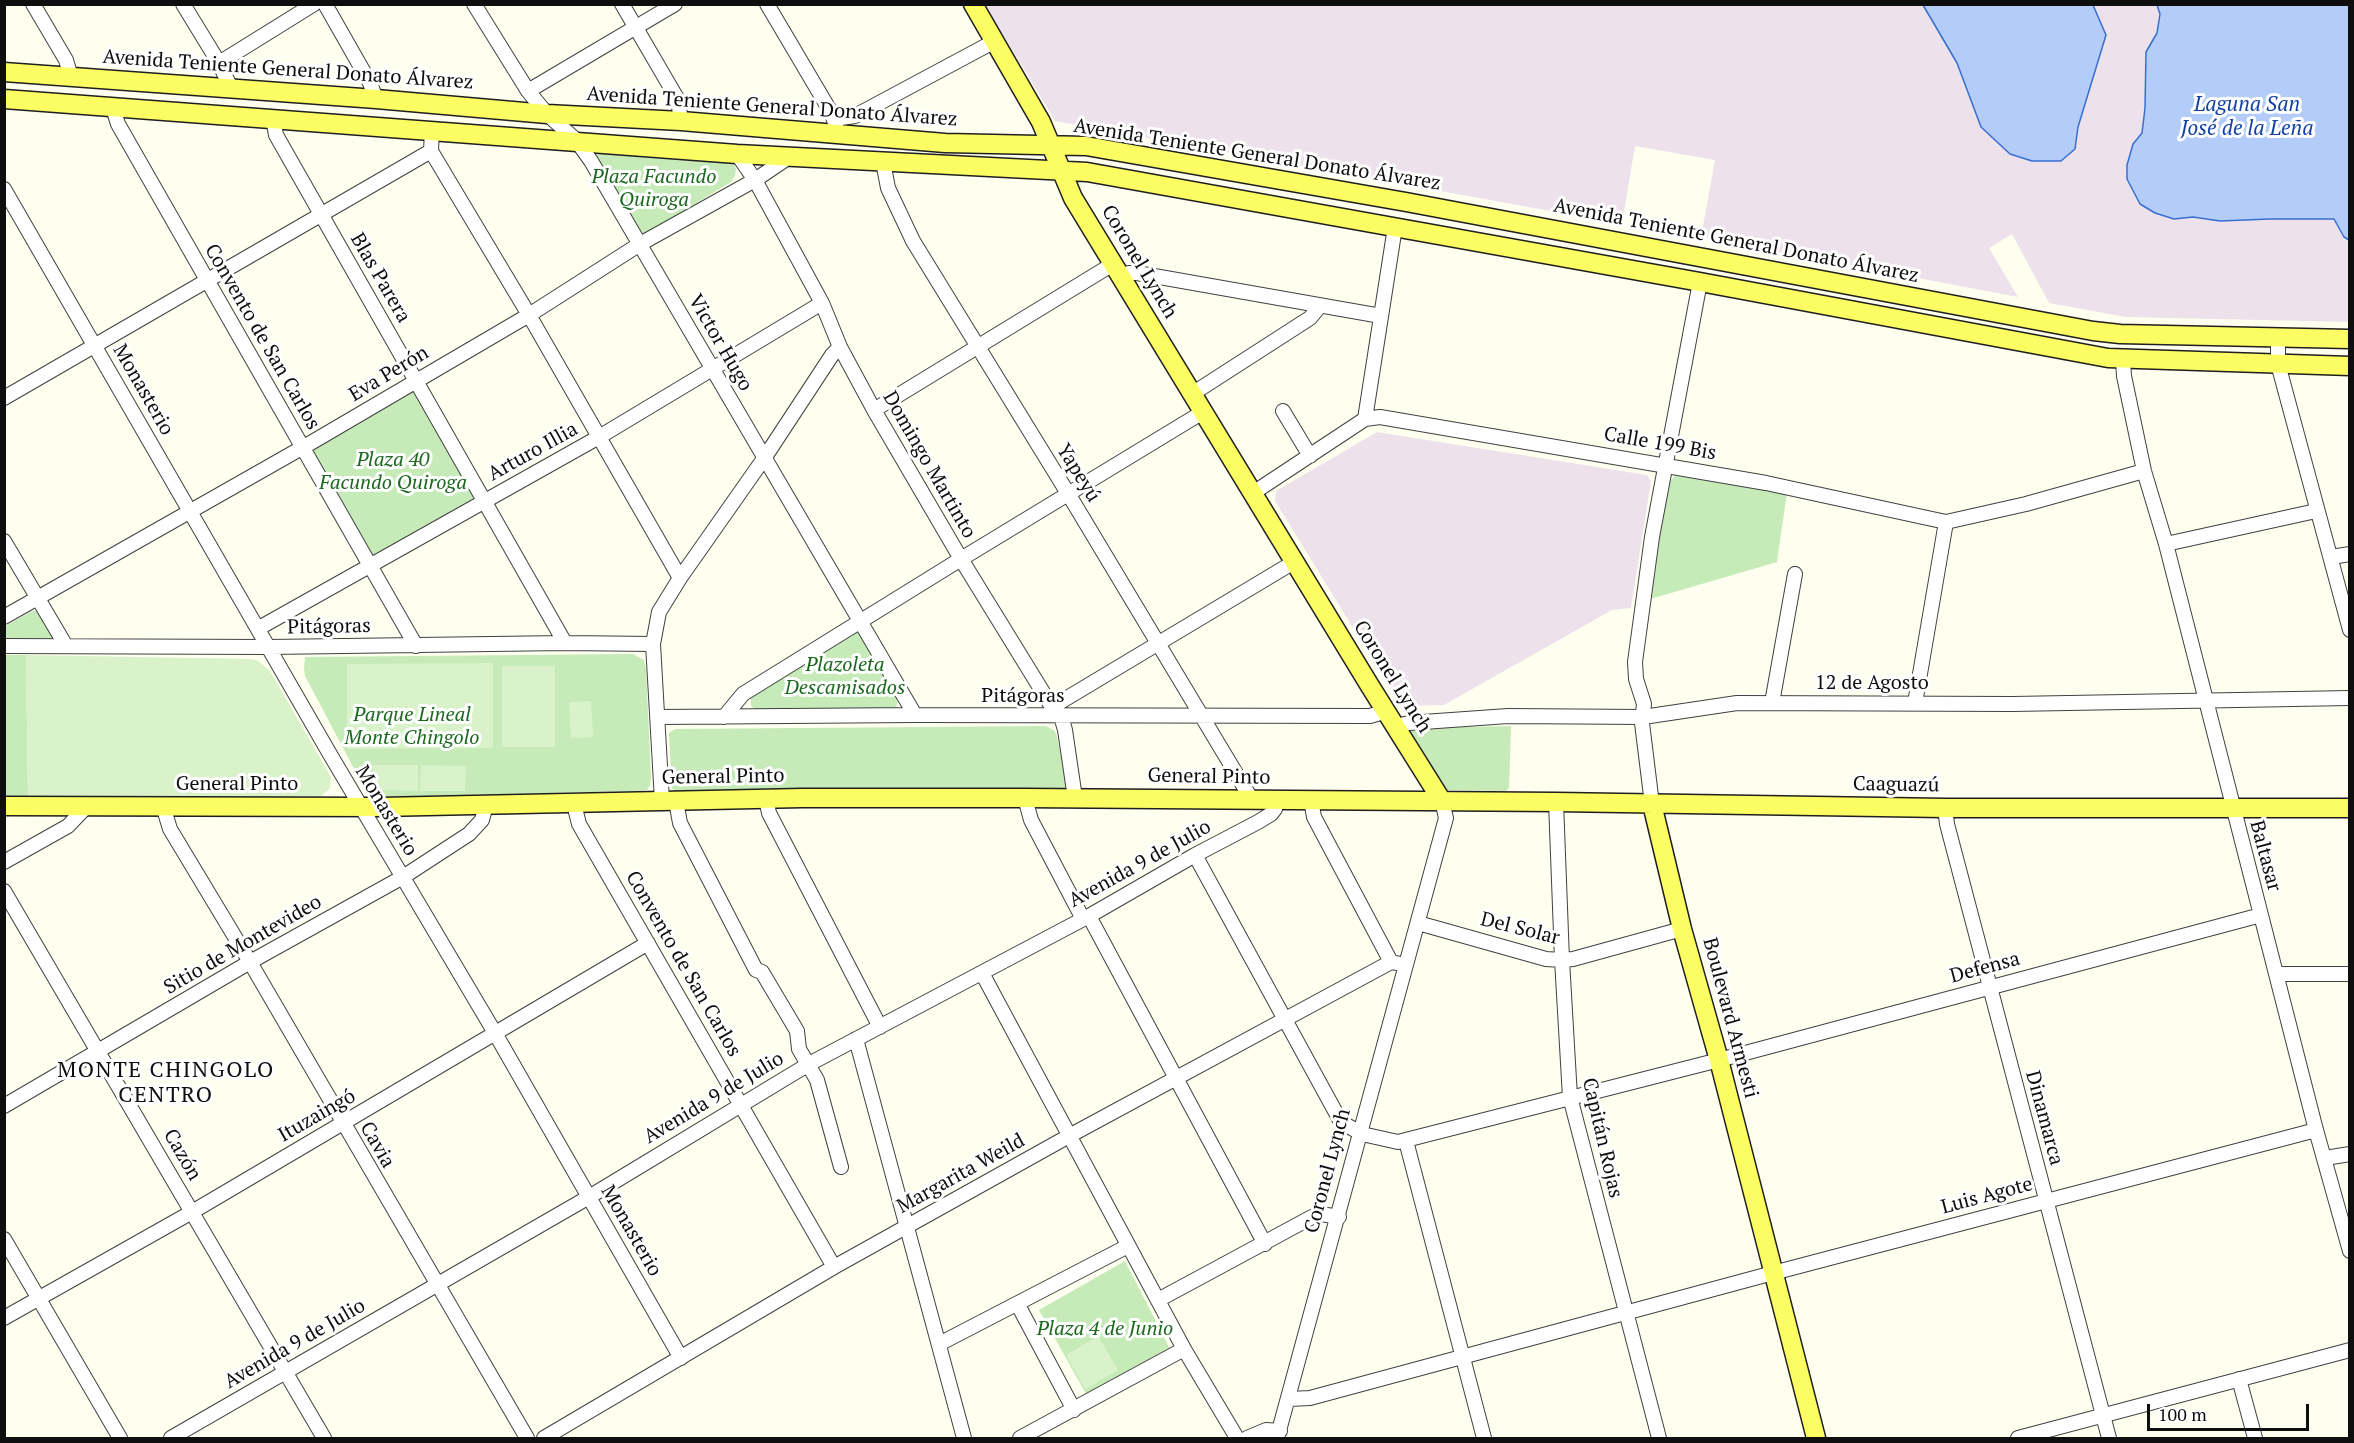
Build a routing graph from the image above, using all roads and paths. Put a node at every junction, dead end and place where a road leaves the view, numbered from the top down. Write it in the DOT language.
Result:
graph roads {
  1 [pos="33,4"];
  2 [pos="183,4"];
  3 [pos="314,4"];
  4 [pos="325,4"];
  5 [pos="474,4"];
  6 [pos="622,4"];
  7 [pos="675,4"];
  8 [pos="767,4"];
  9 [pos="973,4"];
  10 [pos="636,29"];
  11 [pos="995,41"];
  12 [pos="219,63"];
  13 [pos="4,72"];
  14 [pos="71,76"];
  15 [pos="231,88"];
  16 [pos="528,91"];
  17 [pos="4,99"];
  18 [pos="376,99"];
  19 [pos="113,108"];
  20 [pos="547,114"];
  21 [pos="855,116"];
  22 [pos="273,118"];
  23 [pos="681,121"];
  24 [pos="836,127"];
  25 [pos="432,130"];
  26 [pos="856,135"];
  27 [pos="576,140"];
  28 [pos="1051,146"];
  29 [pos="431,151"];
  30 [pos="737,154"];
  31 [pos="789,157"];
  32 [pos="883,162"];
  33 [pos="1062,171"];
  34 [pos="755,180"];
  35 [pos="4,189"];
  36 [pos="321,216"];
  37 [pos="1395,227"];
  38 [pos="640,244"];
  39 [pos="1118,271"];
  40 [pos="208,280"];
  41 [pos="1700,282"];
  42 [pos="822,303"];
  43 [pos="1320,306"];
  44 [pos="529,315"];
  45 [pos="1381,316"];
  46 [pos="2278,336"];
  47 [pos="2349,339"];
  48 [pos="976,345"];
  49 [pos="95,346"];
  50 [pos="840,347"];
  51 [pos="2123,360"];
  52 [pos="2278,364"];
  53 [pos="2349,366"];
  54 [pos="713,370"];
  55 [pos="416,379"];
  56 [pos="1192,394"];
  57 [pos="4,398"];
  58 [pos="874,410"];
  59 [pos="1283,411"];
  60 [pos="1203,412"];
  61 [pos="1365,419"];
  62 [pos="599,437"];
  63 [pos="302,447"];
  64 [pos="1310,456"];
  65 [pos="765,457"];
  66 [pos="1666,465"];
  67 [pos="2145,471"];
  68 [pos="1253,493"];
  69 [pos="1069,495"];
  70 [pos="485,501"];
  71 [pos="190,510"];
  72 [pos="2316,511"];
  73 [pos="1946,522"];
  74 [pos="4,541"];
  75 [pos="2166,544"];
  76 [pos="2349,554"];
  77 [pos="2331,557"];
  78 [pos="961,559"];
  79 [pos="1294,562"];
  80 [pos="371,566"];
  81 [pos="1795,574"];
  82 [pos="680,578"];
  83 [pos="38,598"];
  84 [pos="4,617"];
  85 [pos="861,620"];
  86 [pos="259,628"];
  87 [pos="2349,630"];
  88 [pos="1158,642"];
  89 [pos="565,643"];
  90 [pos="653,644"];
  91 [pos="4,646"];
  92 [pos="66,646"];
  93 [pos="416,646"];
  94 [pos="269,647"];
  95 [pos="2349,698"];
  96 [pos="2205,699"];
  97 [pos="1915,702"];
  98 [pos="1772,703"];
  99 [pos="1056,711"];
  100 [pos="915,715"];
  101 [pos="1201,716"];
  102 [pos="658,717"];
  103 [pos="724,717"];
  104 [pos="1643,717"];
  105 [pos="1391,718"];
  106 [pos="1025,798"];
  107 [pos="1075,798"];
  108 [pos="766,799"];
  109 [pos="1252,800"];
  110 [pos="1276,800"];
  111 [pos="1311,800"];
  112 [pos="669,801"];
  113 [pos="1442,801"];
  114 [pos="1556,802"];
  115 [pos="574,804"];
  116 [pos="1652,804"];
  117 [pos="88,805"];
  118 [pos="486,805"];
  119 [pos="4,806"];
  120 [pos="164,806"];
  121 [pos="362,806"];
  122 [pos="1945,808"];
  123 [pos="2349,808"];
  124 [pos="2232,809"];
  125 [pos="1195,855"];
  126 [pos="4,862"];
  127 [pos="403,877"];
  128 [pos="4,891"];
  129 [pos="2261,915"];
  130 [pos="1086,918"];
  131 [pos="1418,923"];
  132 [pos="1682,929"];
  133 [pos="648,943"];
  134 [pos="1562,960"];
  135 [pos="250,962"];
  136 [pos="1391,962"];
  137 [pos="1406,965"];
  138 [pos="982,973"];
  139 [pos="2276,974"];
  140 [pos="2349,974"];
  141 [pos="1990,987"];
  142 [pos="1286,1020"];
  143 [pos="880,1027"];
  144 [pos="495,1034"];
  145 [pos="856,1039"];
  146 [pos="99,1051"];
  147 [pos="1719,1060"];
  148 [pos="809,1064"];
  149 [pos="1178,1079"];
  150 [pos="1570,1097"];
  151 [pos="742,1104"];
  152 [pos="4,1106"];
  153 [pos="342,1124"];
  154 [pos="2316,1130"];
  155 [pos="1362,1134"];
  156 [pos="1070,1136"];
  157 [pos="1406,1141"];
  158 [pos="2349,1154"];
  159 [pos="2325,1158"];
  160 [pos="841,1167"];
  161 [pos="589,1197"];
  162 [pos="2046,1201"];
  163 [pos="192,1212"];
  164 [pos="1339,1217"];
  165 [pos="905,1227"];
  166 [pos="4,1239"];
  167 [pos="1265,1244"];
  168 [pos="1128,1246"];
  169 [pos="2349,1251"];
  170 [pos="834,1267"];
  171 [pos="1773,1273"];
  172 [pos="436,1284"];
  173 [pos="39,1299"];
  174 [pos="1158,1300"];
  175 [pos="1018,1305"];
  176 [pos="1625,1312"];
  177 [pos="4,1318"];
  178 [pos="939,1344"];
  179 [pos="1184,1349"];
  180 [pos="2349,1350"];
  181 [pos="1463,1356"];
  182 [pos="681,1358"];
  183 [pos="285,1372"];
  184 [pos="2239,1379"];
  185 [pos="1289,1399"];
  186 [pos="1074,1410"];
  187 [pos="2103,1415"];
  188 [pos="1279,1435"];
  189 [pos="120,1438"];
  190 [pos="171,1438"];
  191 [pos="324,1438"];
  192 [pos="527,1438"];
  193 [pos="544,1438"];
  194 [pos="964,1438"];
  195 [pos="1020,1438"];
  196 [pos="1237,1438"];
  197 [pos="1247,1438"];
  198 [pos="1484,1438"];
  199 [pos="1659,1438"];
  200 [pos="1816,1438"];
  201 [pos="2018,1438"];
  202 [pos="2109,1438"];
  203 [pos="2254,1438"];
  1 -- 14 [label="street"];
  2 -- 12 [label="street"];
  3 -- 12 [label="street"];
  4 -- 18 [label="street"];
  5 -- 16 [label="street, Victor Hugo"];
  6 -- 10 [label="street"];
  7 -- 10 [label="street"];
  8 -- 24 [label="street"];
  9 -- 11 [label="main road, Coronel Lynch"];
  10 -- 16 [label="street"];
  10 -- 23 [label="street"];
  11 -- 21 [label="street"];
  11 -- 28 [label="main road, Coronel Lynch"];
  12 -- 15 [label="street"];
  13 -- 14 [label="main road, Avenida Teniente General Donato Álvarez"];
  14 -- 15 [label="main road, Avenida Teniente General Donato Álvarez"];
  15 -- 18 [label="main road, Avenida Teniente General Donato Álvarez"];
  16 -- 20 [label="street, Victor Hugo"];
  17 -- 19 [label="main road"];
  18 -- 20 [label="main road, Avenida Teniente General Donato Álvarez"];
  19 -- 22 [label="main road"];
  19 -- 40 [label="street, Convento de San Carlos"];
  20 -- 23 [label="main road, Avenida Teniente General Donato Álvarez"];
  20 -- 27 [label="street, Victor Hugo"];
  21 -- 24 [label="street"];
  21 -- 26 [label="street"];
  22 -- 25 [label="main road"];
  22 -- 36 [label="street, Blas Parera"];
  23 -- 24 [label="main road, Avenida Teniente General Donato Álvarez"];
  24 -- 26 [label="main road, Avenida Teniente General Donato Álvarez"];
  25 -- 27 [label="main road"];
  25 -- 29 [label="street"];
  26 -- 28 [label="main road, Avenida Teniente General Donato Álvarez"];
  27 -- 30 [label="main road"];
  27 -- 38 [label="street, Victor Hugo"];
  28 -- 33 [label="main road, Coronel Lynch"];
  28 -- 46 [label="main road, Avenida Teniente General Donato Álvarez"];
  29 -- 36 [label="street"];
  29 -- 44 [label="street"];
  30 -- 31 [label="main road"];
  30 -- 34 [label="street, Domingo Martinto"];
  31 -- 32 [label="main road"];
  31 -- 34 [label="street, Eva Perón"];
  32 -- 33 [label="main road"];
  32 -- 48 [label="street, Yapeyú"];
  33 -- 37 [label="main road"];
  33 -- 39 [label="main road, Coronel Lynch"];
  34 -- 38 [label="street, Eva Perón"];
  34 -- 42 [label="street, Domingo Martinto"];
  35 -- 49 [label="street, Monasterio"];
  36 -- 40 [label="street"];
  36 -- 55 [label="street, Blas Parera"];
  37 -- 41 [label="main road"];
  37 -- 45 [label="street"];
  38 -- 44 [label="street, Eva Perón"];
  38 -- 54 [label="street, Victor Hugo"];
  39 -- 43 [label="street"];
  39 -- 48 [label="street"];
  39 -- 56 [label="main road, Coronel Lynch"];
  40 -- 49 [label="street"];
  40 -- 63 [label="street, Convento de San Carlos"];
  41 -- 51 [label="main road"];
  41 -- 66 [label="street, Boulevard Armesti"];
  42 -- 50 [label="street, Domingo Martinto"];
  42 -- 54 [label="street, Arturo Illia"];
  43 -- 45 [label="street"];
  43 -- 56 [label="street"];
  44 -- 55 [label="street, Eva Perón"];
  44 -- 62 [label="street"];
  45 -- 61 [label="street"];
  46 -- 47 [label="main road, Avenida Teniente General Donato Álvarez"];
  46 -- 52 [label="street"];
  48 -- 58 [label="street"];
  48 -- 69 [label="street, Yapeyú"];
  49 -- 57 [label="street"];
  49 -- 71 [label="street, Monasterio"];
  50 -- 58 [label="street, Domingo Martinto"];
  50 -- 65 [label="street"];
  51 -- 52 [label="main road"];
  51 -- 67 [label="street, Baltasar"];
  52 -- 53 [label="main road"];
  52 -- 72 [label="street"];
  54 -- 62 [label="street, Arturo Illia"];
  54 -- 65 [label="street, Victor Hugo"];
  55 -- 63 [label="street, Eva Perón"];
  55 -- 70 [label="street, Blas Parera"];
  56 -- 60 [label="main road, Coronel Lynch"];
  58 -- 78 [label="street, Domingo Martinto"];
  59 -- 64 [label="street"];
  60 -- 68 [label="main road, Coronel Lynch"];
  60 -- 69 [label="street"];
  61 -- 64 [label="street"];
  61 -- 66 [label="street, Calle 199 Bis"];
  62 -- 70 [label="street, Arturo Illia"];
  62 -- 82 [label="street"];
  63 -- 71 [label="street, Eva Perón"];
  63 -- 80 [label="street, Convento de San Carlos"];
  64 -- 68 [label="street"];
  65 -- 82 [label="street"];
  65 -- 85 [label="street, Victor Hugo"];
  66 -- 73 [label="street, Calle 199 Bis"];
  66 -- 104 [label="street, Boulevard Armesti"];
  67 -- 73 [label="street"];
  67 -- 75 [label="street, Baltasar"];
  68 -- 79 [label="main road, Coronel Lynch"];
  69 -- 78 [label="street"];
  69 -- 88 [label="street, Yapeyú"];
  70 -- 80 [label="street, Arturo Illia"];
  70 -- 89 [label="street, Blas Parera"];
  71 -- 83 [label="street, Eva Perón"];
  71 -- 86 [label="street, Monasterio"];
  72 -- 75 [label="street"];
  72 -- 77 [label="street"];
  73 -- 97 [label="street"];
  74 -- 83 [label="street"];
  75 -- 96 [label="street, Baltasar"];
  76 -- 77 [label="street"];
  77 -- 87 [label="street"];
  78 -- 85 [label="street"];
  78 -- 99 [label="street, Domingo Martinto"];
  79 -- 88 [label="street"];
  79 -- 105 [label="main road, Coronel Lynch"];
  80 -- 86 [label="street, Arturo Illia"];
  80 -- 93 [label="street, Convento de San Carlos"];
  81 -- 98 [label="street"];
  82 -- 90 [label="street"];
  83 -- 84 [label="street, Eva Perón"];
  83 -- 92 [label="street"];
  85 -- 100 [label="street, Victor Hugo"];
  85 -- 103 [label="street"];
  86 -- 94 [label="street, Monasterio"];
  88 -- 99 [label="street"];
  88 -- 101 [label="street, Yapeyú"];
  89 -- 90 [label="street, Pitágoras"];
  89 -- 93 [label="street, Pitágoras"];
  90 -- 102 [label="street"];
  91 -- 92 [label="street, Pitágoras"];
  92 -- 94 [label="street, Pitágoras"];
  93 -- 94 [label="street, Pitágoras"];
  94 -- 121 [label="street, Monasterio"];
  95 -- 96 [label="street, 12 de Agosto"];
  96 -- 97 [label="street, 12 de Agosto"];
  96 -- 124 [label="street, Baltasar"];
  97 -- 98 [label="street, 12 de Agosto"];
  98 -- 104 [label="street, 12 de Agosto"];
  99 -- 100 [label="street, Pitágoras"];
  99 -- 101 [label="street, Pitágoras"];
  99 -- 107 [label="street, Domingo Martinto"];
  100 -- 103 [label="street, Pitágoras"];
  101 -- 105 [label="street, Pitágoras"];
  101 -- 109 [label="street, Yapeyú"];
  102 -- 103 [label="street, Pitágoras"];
  102 -- 112 [label="street"];
  104 -- 105 [label="street, 12 de Agosto"];
  104 -- 116 [label="street, Boulevard Armesti"];
  105 -- 113 [label="main road, Coronel Lynch"];
  106 -- 107 [label="main road, General Pinto"];
  106 -- 108 [label="main road, General Pinto"];
  106 -- 130 [label="street"];
  107 -- 109 [label="main road, General Pinto"];
  108 -- 112 [label="main road, General Pinto"];
  108 -- 143 [label="street"];
  109 -- 110 [label="main road, General Pinto"];
  110 -- 111 [label="main road, General Pinto"];
  110 -- 125 [label="street, Avenida 9 de Julio"];
  111 -- 113 [label="main road, General Pinto"];
  111 -- 136 [label="street"];
  112 -- 115 [label="main road, General Pinto"];
  112 -- 148 [label="street"];
  113 -- 114 [label="main road, Caaguazú"];
  113 -- 131 [label="street, Coronel Lynch"];
  114 -- 116 [label="main road, Caaguazú"];
  114 -- 134 [label="street, Capitán Rojas"];
  115 -- 118 [label="main road, General Pinto"];
  115 -- 133 [label="street, Convento de San Carlos"];
  116 -- 122 [label="main road, Caaguazú"];
  116 -- 132 [label="main road, Boulevard Armesti"];
  117 -- 119 [label="main road, General Pinto"];
  117 -- 120 [label="main road, General Pinto"];
  117 -- 126 [label="street"];
  118 -- 121 [label="main road, General Pinto"];
  118 -- 127 [label="street, Sitio de Montevideo"];
  120 -- 121 [label="main road, General Pinto"];
  120 -- 135 [label="street, Cavia"];
  121 -- 127 [label="street, Monasterio"];
  122 -- 124 [label="main road, Caaguazú"];
  122 -- 141 [label="street, Dinamarca"];
  123 -- 124 [label="main road, Caaguazú"];
  124 -- 129 [label="street, Baltasar"];
  125 -- 130 [label="street, Avenida 9 de Julio"];
  125 -- 142 [label="street"];
  127 -- 135 [label="street, Sitio de Montevideo"];
  127 -- 144 [label="street, Monasterio"];
  128 -- 146 [label="street, Cazón"];
  129 -- 139 [label="street, Baltasar"];
  129 -- 141 [label="street, Defensa"];
  130 -- 138 [label="street, Avenida 9 de Julio"];
  130 -- 149 [label="street"];
  131 -- 134 [label="street, Del Solar"];
  131 -- 137 [label="street, Coronel Lynch"];
  132 -- 134 [label="street, Del Solar"];
  132 -- 147 [label="main road, Boulevard Armesti"];
  133 -- 144 [label="street, Ituzaingó"];
  133 -- 151 [label="street, Convento de San Carlos"];
  134 -- 150 [label="street, Capitán Rojas"];
  135 -- 146 [label="street, Sitio de Montevideo"];
  135 -- 153 [label="street, Cavia"];
  136 -- 137 [label="street"];
  136 -- 142 [label="street, Margarita Weild"];
  137 -- 155 [label="street, Coronel Lynch"];
  138 -- 143 [label="street, Avenida 9 de Julio"];
  138 -- 156 [label="street"];
  139 -- 140 [label="street"];
  139 -- 154 [label="street, Baltasar"];
  141 -- 147 [label="street, Defensa"];
  141 -- 162 [label="street, Dinamarca"];
  142 -- 149 [label="street, Margarita Weild"];
  142 -- 155 [label="street"];
  143 -- 145 [label="street, Avenida 9 de Julio"];
  144 -- 153 [label="street, Ituzaingó"];
  144 -- 161 [label="street, Monasterio"];
  145 -- 148 [label="street, Avenida 9 de Julio"];
  145 -- 165 [label="street"];
  146 -- 152 [label="street, Sitio de Montevideo"];
  146 -- 163 [label="street, Cazón"];
  147 -- 150 [label="street, Defensa"];
  147 -- 171 [label="main road, Boulevard Armesti"];
  148 -- 151 [label="street, Avenida 9 de Julio"];
  148 -- 160 [label="street"];
  149 -- 156 [label="street, Margarita Weild"];
  149 -- 167 [label="street"];
  150 -- 157 [label="street, Defensa"];
  150 -- 176 [label="street, Capitán Rojas"];
  151 -- 161 [label="street, Avenida 9 de Julio"];
  151 -- 170 [label="street, Convento de San Carlos"];
  153 -- 163 [label="street, Ituzaingó"];
  153 -- 172 [label="street, Cavia"];
  154 -- 159 [label="street, Baltasar"];
  154 -- 162 [label="street, Luis Agote"];
  155 -- 157 [label="street"];
  155 -- 164 [label="street, Coronel Lynch"];
  156 -- 165 [label="street, Margarita Weild"];
  156 -- 168 [label="street"];
  157 -- 181 [label="street"];
  158 -- 159 [label="street"];
  159 -- 169 [label="street, Baltasar"];
  161 -- 172 [label="street, Avenida 9 de Julio"];
  161 -- 182 [label="street, Monasterio"];
  162 -- 171 [label="street, Luis Agote"];
  162 -- 187 [label="street, Dinamarca"];
  163 -- 173 [label="street, Ituzaingó"];
  163 -- 183 [label="street, Cazón"];
  164 -- 167 [label="street"];
  164 -- 185 [label="street, Coronel Lynch"];
  165 -- 170 [label="street, Margarita Weild"];
  165 -- 178 [label="street"];
  166 -- 173 [label="street"];
  167 -- 174 [label="street"];
  168 -- 174 [label="street"];
  168 -- 175 [label="street"];
  170 -- 182 [label="street, Margarita Weild"];
  171 -- 176 [label="street, Luis Agote"];
  171 -- 200 [label="main road, Boulevard Armesti"];
  172 -- 183 [label="street, Avenida 9 de Julio"];
  172 -- 192 [label="street, Cavia"];
  173 -- 177 [label="street, Ituzaingó"];
  173 -- 189 [label="street"];
  174 -- 179 [label="street"];
  175 -- 178 [label="street"];
  175 -- 186 [label="street"];
  176 -- 181 [label="street, Luis Agote"];
  176 -- 199 [label="street, Capitán Rojas"];
  178 -- 194 [label="street"];
  179 -- 186 [label="street"];
  179 -- 196 [label="street"];
  180 -- 184 [label="street"];
  181 -- 185 [label="street, Luis Agote"];
  181 -- 198 [label="street"];
  182 -- 193 [label="street, Margarita Weild"];
  183 -- 190 [label="street, Avenida 9 de Julio"];
  183 -- 191 [label="street, Cazón"];
  184 -- 187 [label="street"];
  184 -- 203 [label="street"];
  185 -- 188 [label="street, Coronel Lynch"];
  186 -- 195 [label="street"];
  187 -- 201 [label="street"];
  187 -- 202 [label="street, Dinamarca"];
  188 -- 197 [label="street"];
}
